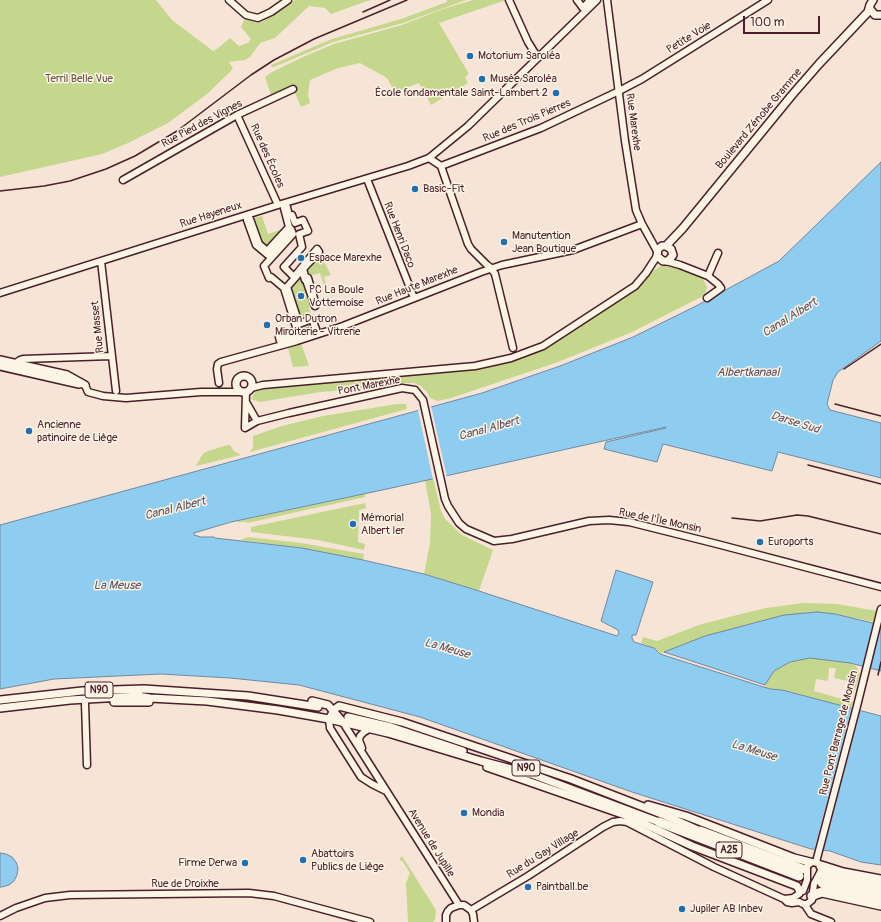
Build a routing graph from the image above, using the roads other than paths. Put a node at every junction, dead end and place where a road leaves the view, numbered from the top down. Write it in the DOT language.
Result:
graph roads {
  1 [pos="229,0"];
  2 [pos="288,0"];
  3 [pos="508,0"];
  4 [pos="577,0"];
  5 [pos="590,0"];
  6 [pos="597,0"];
  7 [pos="607,0"];
  8 [pos="768,0"];
  9 [pos="871,3"];
  10 [pos="881,15"];
  11 [pos="538,58"];
  12 [pos="293,89"];
  13 [pos="619,91"];
  14 [pos="237,115"];
  15 [pos="429,158"];
  16 [pos="441,166"];
  17 [pos="367,179"];
  18 [pos="123,180"];
  19 [pos="278,205"];
  20 [pos="287,207"];
  21 [pos="642,224"];
  22 [pos="661,250"];
  23 [pos="718,253"];
  24 [pos="669,259"];
  25 [pos="101,261"];
  26 [pos="491,268"];
  27 [pos="708,276"];
  28 [pos="0,293"];
  29 [pos="414,298"];
  30 [pos="707,298"];
  31 [pos="512,348"];
  32 [pos="111,356"];
  33 [pos="0,360"];
  34 [pos="16,364"];
  35 [pos="0,366"];
  36 [pos="219,383"];
  37 [pos="85,385"];
  38 [pos="116,391"];
  39 [pos="246,391"];
  40 [pos="246,402"];
  41 [pos="257,422"];
  42 [pos="441,481"];
  43 [pos="881,587"];
  44 [pos="881,609"];
  45 [pos="169,690"];
  46 [pos="137,696"];
  47 [pos="0,700"];
  48 [pos="85,703"];
  49 [pos="225,704"];
  50 [pos="0,708"];
  51 [pos="333,711"];
  52 [pos="0,713"];
  53 [pos="346,717"];
  54 [pos="329,719"];
  55 [pos="371,728"];
  56 [pos="445,750"];
  57 [pos="364,754"];
  58 [pos="87,765"];
  59 [pos="530,774"];
  60 [pos="602,791"];
  61 [pos="387,792"];
  62 [pos="659,822"];
  63 [pos="700,831"];
  64 [pos="816,861"];
  65 [pos="803,873"];
  66 [pos="821,878"];
  67 [pos="881,880"];
  68 [pos="881,889"];
  69 [pos="801,892"];
  70 [pos="812,897"];
  71 [pos="881,897"];
  72 [pos="784,899"];
  73 [pos="802,903"];
  74 [pos="459,905"];
  75 [pos="881,905"];
  76 [pos="471,910"];
  77 [pos="0,916"];
  78 [pos="819,916"];
  79 [pos="370,922"];
  80 [pos="446,922"];
  81 [pos="474,922"];
  82 [pos="831,922"];
  1 -- 2 [label="street"];
  3 -- 11 [label="street"];
  4 -- 5 [label="street"];
  6 -- 11 [label="street, Rue Hayeneux"];
  7 -- 13 [label="street, Rue Marexhe"];
  8 -- 13 [label="street, Petite Voie"];
  9 -- 10 [label="main road, Boulevard Zénobe Gramme"];
  9 -- 22 [label="main road, Boulevard Zénobe Gramme"];
  11 -- 15 [label="street, Rue Hayeneux"];
  12 -- 14 [label="street, Rue Pied des Vignes"];
  13 -- 16 [label="street, Rue des Trois Pierres"];
  13 -- 21 [label="street, Rue Marexhe"];
  14 -- 18 [label="street, Rue Pied des Vignes"];
  14 -- 19 [label="street, Rue des Écoles"];
  15 -- 16 [label="street"];
  15 -- 17 [label="street, Rue Hayeneux"];
  16 -- 26 [label="street"];
  17 -- 19 [label="street, Rue Hayeneux"];
  17 -- 29 [label="street, Rue Henri Daco"];
  19 -- 25 [label="street, Rue Hayeneux"];
  20 -- 20 [label="street"];
  21 -- 22 [label="street, Rue Marexhe"];
  21 -- 26 [label="street, Rue Haute Marexhe"];
  22 -- 24 [label="main road"];
  22 -- 24 [label="main road"];
  22 -- 39 [label="street"];
  23 -- 27 [label="street"];
  24 -- 27 [label="street"];
  25 -- 28 [label="street, Rue Hayeneux"];
  25 -- 32 [label="street, Rue Masset"];
  26 -- 29 [label="street, Rue Haute Marexhe"];
  26 -- 31 [label="street"];
  27 -- 30 [label="street"];
  29 -- 36 [label="street, Rue Haute Marexhe"];
  32 -- 34 [label="street"];
  32 -- 38 [label="street, Rue Masset"];
  33 -- 34 [label="main road"];
  34 -- 37 [label="main road"];
  35 -- 37 [label="main road"];
  37 -- 39 [label="street"];
  39 -- 40 [label="street"];
  40 -- 41 [label="street"];
  40 -- 41 [label="street, Pont Marexhe"];
  41 -- 42 [label="street, Pont Marexhe"];
  42 -- 43 [label="street, Rue de l'Île Monsin"];
  44 -- 64 [label="street, Rue Pont Barrage de Monsin"];
  45 -- 46 [label="main road, N90"];
  45 -- 47 [label="main road, N90"];
  45 -- 51 [label="main road"];
  46 -- 49 [label="main road"];
  46 -- 50 [label="main road, N90"];
  48 -- 49 [label="main road"];
  48 -- 52 [label="main road"];
  48 -- 58 [label="street"];
  49 -- 54 [label="main road"];
  51 -- 53 [label="main road"];
  51 -- 54 [label="main road"];
  51 -- 60 [label="main road, N90"];
  53 -- 54 [label="main road"];
  53 -- 55 [label="main road"];
  53 -- 57 [label="street, Avenue de Jupille"];
  53 -- 59 [label="main road, N90"];
  53 -- 63 [label="main road, N90"];
  54 -- 61 [label="street, Avenue de Jupille"];
  55 -- 56 [label="main road"];
  55 -- 57 [label="street, Avenue de Jupille"];
  56 -- 59 [label="main road"];
  56 -- 69 [label="main road, N90"];
  57 -- 61 [label="street, Avenue de Jupille"];
  59 -- 62 [label="main road, N90"];
  60 -- 63 [label="main road, N90"];
  60 -- 64 [label="main road, N90"];
  61 -- 74 [label="street, Avenue de Jupille"];
  62 -- 65 [label="highway, A25"];
  63 -- 65 [label="highway, A25"];
  64 -- 65 [label="street"];
  64 -- 66 [label="street"];
  64 -- 67 [label="highway"];
  65 -- 66 [label="street"];
  65 -- 69 [label="street"];
  66 -- 68 [label="highway"];
  66 -- 70 [label="street"];
  66 -- 71 [label="highway"];
  69 -- 70 [label="street"];
  69 -- 72 [label="street"];
  69 -- 73 [label="street"];
  70 -- 73 [label="street"];
  70 -- 75 [label="highway"];
  70 -- 78 [label="street"];
  72 -- 73 [label="street"];
  72 -- 76 [label="street, Rue du Gay Village"];
  73 -- 78 [label="street"];
  74 -- 76 [label="street"];
  74 -- 80 [label="street"];
  76 -- 81 [label="street"];
  77 -- 79 [label="street, Rue de Droixhe"];
  78 -- 82 [label="street"];
}
